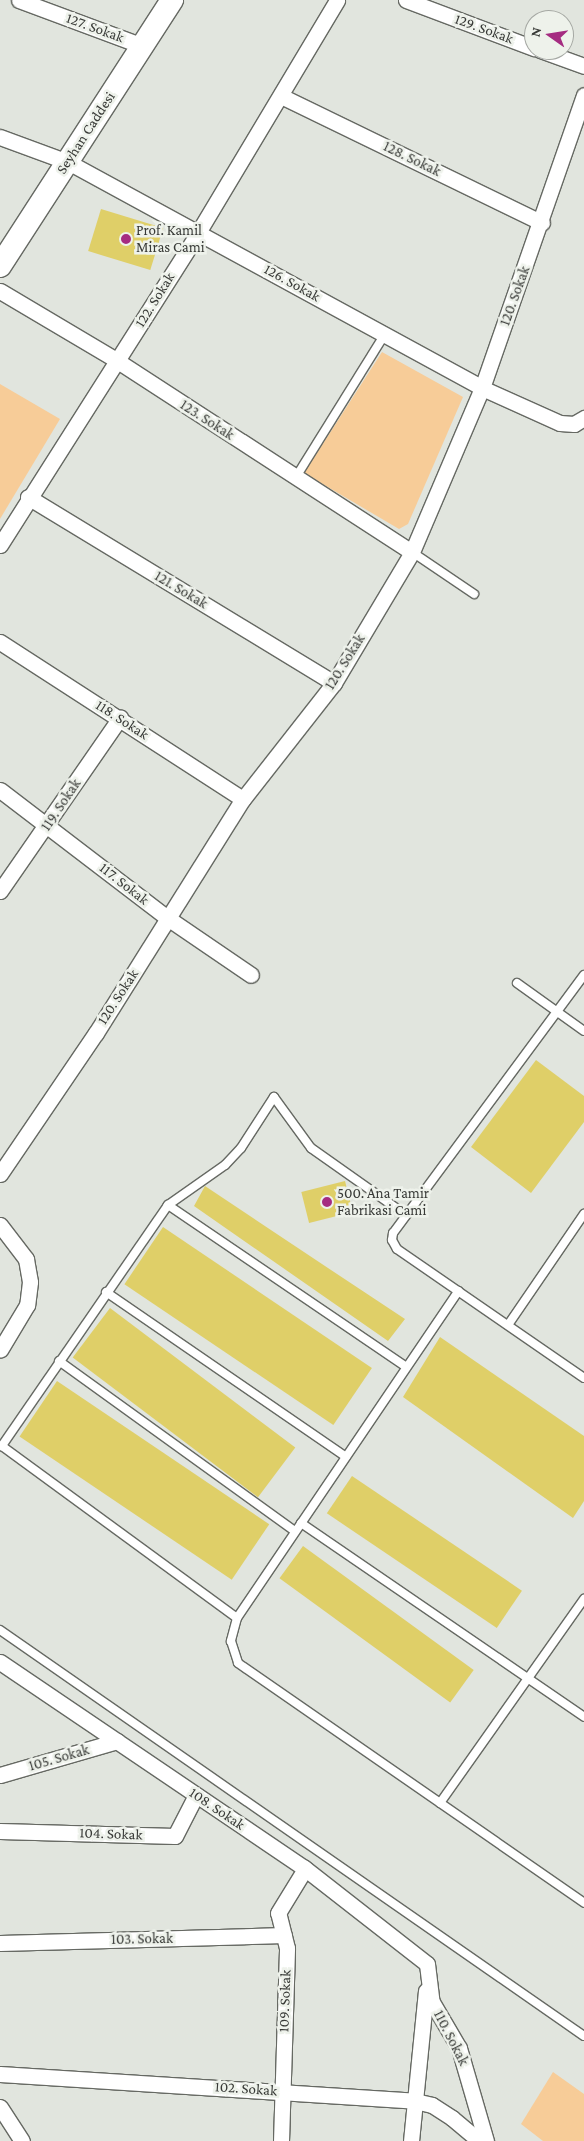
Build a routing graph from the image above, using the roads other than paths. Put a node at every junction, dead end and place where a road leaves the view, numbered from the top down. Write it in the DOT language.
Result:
graph roads {
  1 [pos="19,0"];
  2 [pos="172,0"];
  3 [pos="336,0"];
  4 [pos="406,0"];
  5 [pos="524,44"];
  6 [pos="143,46"];
  7 [pos="568,60"];
  8 [pos="584,66"];
  9 [pos="584,95"];
  10 [pos="282,96"];
  11 [pos="0,137"];
  12 [pos="68,162"];
  13 [pos="542,223"];
  14 [pos="199,231"];
  15 [pos="0,266"];
  16 [pos="0,291"];
  17 [pos="385,334"];
  18 [pos="116,360"];
  19 [pos="482,388"];
  20 [pos="584,418"];
  21 [pos="296,477"];
  22 [pos="28,498"];
  23 [pos="0,545"];
  24 [pos="412,552"];
  25 [pos="474,594"];
  26 [pos="0,642"];
  27 [pos="334,683"];
  28 [pos="120,718"];
  29 [pos="0,790"];
  30 [pos="243,799"];
  31 [pos="49,824"];
  32 [pos="0,891"];
  33 [pos="168,919"];
  34 [pos="584,975"];
  35 [pos="251,976"];
  36 [pos="517,983"];
  37 [pos="557,1012"];
  38 [pos="584,1030"];
  39 [pos="0,1174"];
  40 [pos="168,1205"];
  41 [pos="584,1214"];
  42 [pos="406,1215"];
  43 [pos="0,1224"];
  44 [pos="458,1291"];
  45 [pos="106,1292"];
  46 [pos="508,1325"];
  47 [pos="0,1350"];
  48 [pos="59,1361"];
  49 [pos="406,1367"];
  50 [pos="584,1378"];
  51 [pos="1,1447"];
  52 [pos="346,1457"];
  53 [pos="301,1523"];
  54 [pos="295,1531"];
  55 [pos="584,1599"];
  56 [pos="237,1618"];
  57 [pos="0,1630"];
  58 [pos="0,1662"];
  59 [pos="527,1678"];
  60 [pos="584,1717"];
  61 [pos="117,1741"];
  62 [pos="0,1775"];
  63 [pos="196,1795"];
  64 [pos="440,1803"];
  65 [pos="0,1830"];
  66 [pos="305,1869"];
  67 [pos="584,1903"];
  68 [pos="284,1935"];
  69 [pos="0,1943"];
  70 [pos="427,1964"];
  71 [pos="584,2036"];
  72 [pos="0,2074"];
  73 [pos="283,2092"];
  74 [pos="415,2101"];
  75 [pos="0,2107"];
  76 [pos="22,2141"];
  77 [pos="281,2141"];
  78 [pos="411,2141"];
  79 [pos="479,2141"];
  80 [pos="486,2141"];
  1 -- 6 [label="street, 127. Sokak"];
  2 -- 6 [label="main road, Seyhan Caddesi"];
  3 -- 10 [label="street, 122. Sokak"];
  4 -- 5 [label="street, 129. Sokak"];
  6 -- 12 [label="main road, Seyhan Caddesi"];
  7 -- 8 [label="street"];
  9 -- 13 [label="street, 120. Sokak"];
  10 -- 13 [label="street, 128. Sokak"];
  10 -- 14 [label="street, 122. Sokak"];
  11 -- 12 [label="street, 126. Sokak"];
  12 -- 14 [label="street, 126. Sokak"];
  12 -- 15 [label="main road, Seyhan Caddesi"];
  13 -- 19 [label="street, 120. Sokak"];
  14 -- 17 [label="street, 126. Sokak"];
  14 -- 18 [label="street, 122. Sokak"];
  16 -- 18 [label="street, 123. Sokak"];
  17 -- 19 [label="street, 126. Sokak"];
  17 -- 21 [label="lane"];
  18 -- 21 [label="street, 123. Sokak"];
  18 -- 22 [label="street, 122. Sokak"];
  19 -- 20 [label="street, 126. Sokak"];
  19 -- 24 [label="street, 120. Sokak"];
  21 -- 24 [label="street, 123. Sokak"];
  22 -- 23 [label="street, 122. Sokak"];
  22 -- 27 [label="street, 121. Sokak"];
  24 -- 25 [label="lane"];
  24 -- 27 [label="street, 120. Sokak"];
  26 -- 28 [label="street, 118. Sokak"];
  27 -- 30 [label="street, 120. Sokak"];
  28 -- 30 [label="street, 118. Sokak"];
  28 -- 31 [label="street, 119. Sokak"];
  29 -- 31 [label="street, 117. Sokak"];
  30 -- 33 [label="street, 120. Sokak"];
  31 -- 32 [label="street, 119. Sokak"];
  31 -- 33 [label="street, 117. Sokak"];
  33 -- 35 [label="street, 117. Sokak"];
  33 -- 39 [label="street, 120. Sokak"];
  34 -- 37 [label="lane"];
  36 -- 37 [label="lane"];
  37 -- 38 [label="lane"];
  37 -- 42 [label="lane"];
  40 -- 42 [label="lane"];
  40 -- 45 [label="lane"];
  40 -- 49 [label="lane"];
  41 -- 46 [label="lane"];
  42 -- 44 [label="lane"];
  43 -- 47 [label="street"];
  44 -- 46 [label="lane"];
  44 -- 49 [label="lane"];
  45 -- 48 [label="lane"];
  45 -- 52 [label="lane"];
  46 -- 50 [label="lane"];
  48 -- 51 [label="lane"];
  48 -- 54 [label="lane"];
  49 -- 52 [label="lane"];
  51 -- 56 [label="lane"];
  52 -- 53 [label="lane"];
  53 -- 54 [label="lane"];
  53 -- 59 [label="lane"];
  54 -- 56 [label="lane"];
  55 -- 59 [label="lane"];
  56 -- 64 [label="lane"];
  57 -- 71 [label="lane"];
  58 -- 61 [label="street, 108. Sokak"];
  59 -- 60 [label="lane"];
  59 -- 64 [label="lane"];
  61 -- 62 [label="street, 105. Sokak"];
  61 -- 63 [label="street, 108. Sokak"];
  63 -- 65 [label="street, 104. Sokak"];
  63 -- 66 [label="street, 108. Sokak"];
  64 -- 67 [label="lane"];
  66 -- 68 [label="street, 109. Sokak"];
  66 -- 70 [label="street, 108. Sokak"];
  68 -- 69 [label="street, 103. Sokak"];
  68 -- 73 [label="street, 109. Sokak"];
  70 -- 74 [label="street"];
  70 -- 80 [label="street, 110. Sokak"];
  72 -- 73 [label="street, 102. Sokak"];
  73 -- 74 [label="street, 102. Sokak"];
  73 -- 77 [label="street, 109. Sokak"];
  74 -- 78 [label="street"];
  74 -- 79 [label="street, 102. Sokak"];
  75 -- 76 [label="street"];
}
